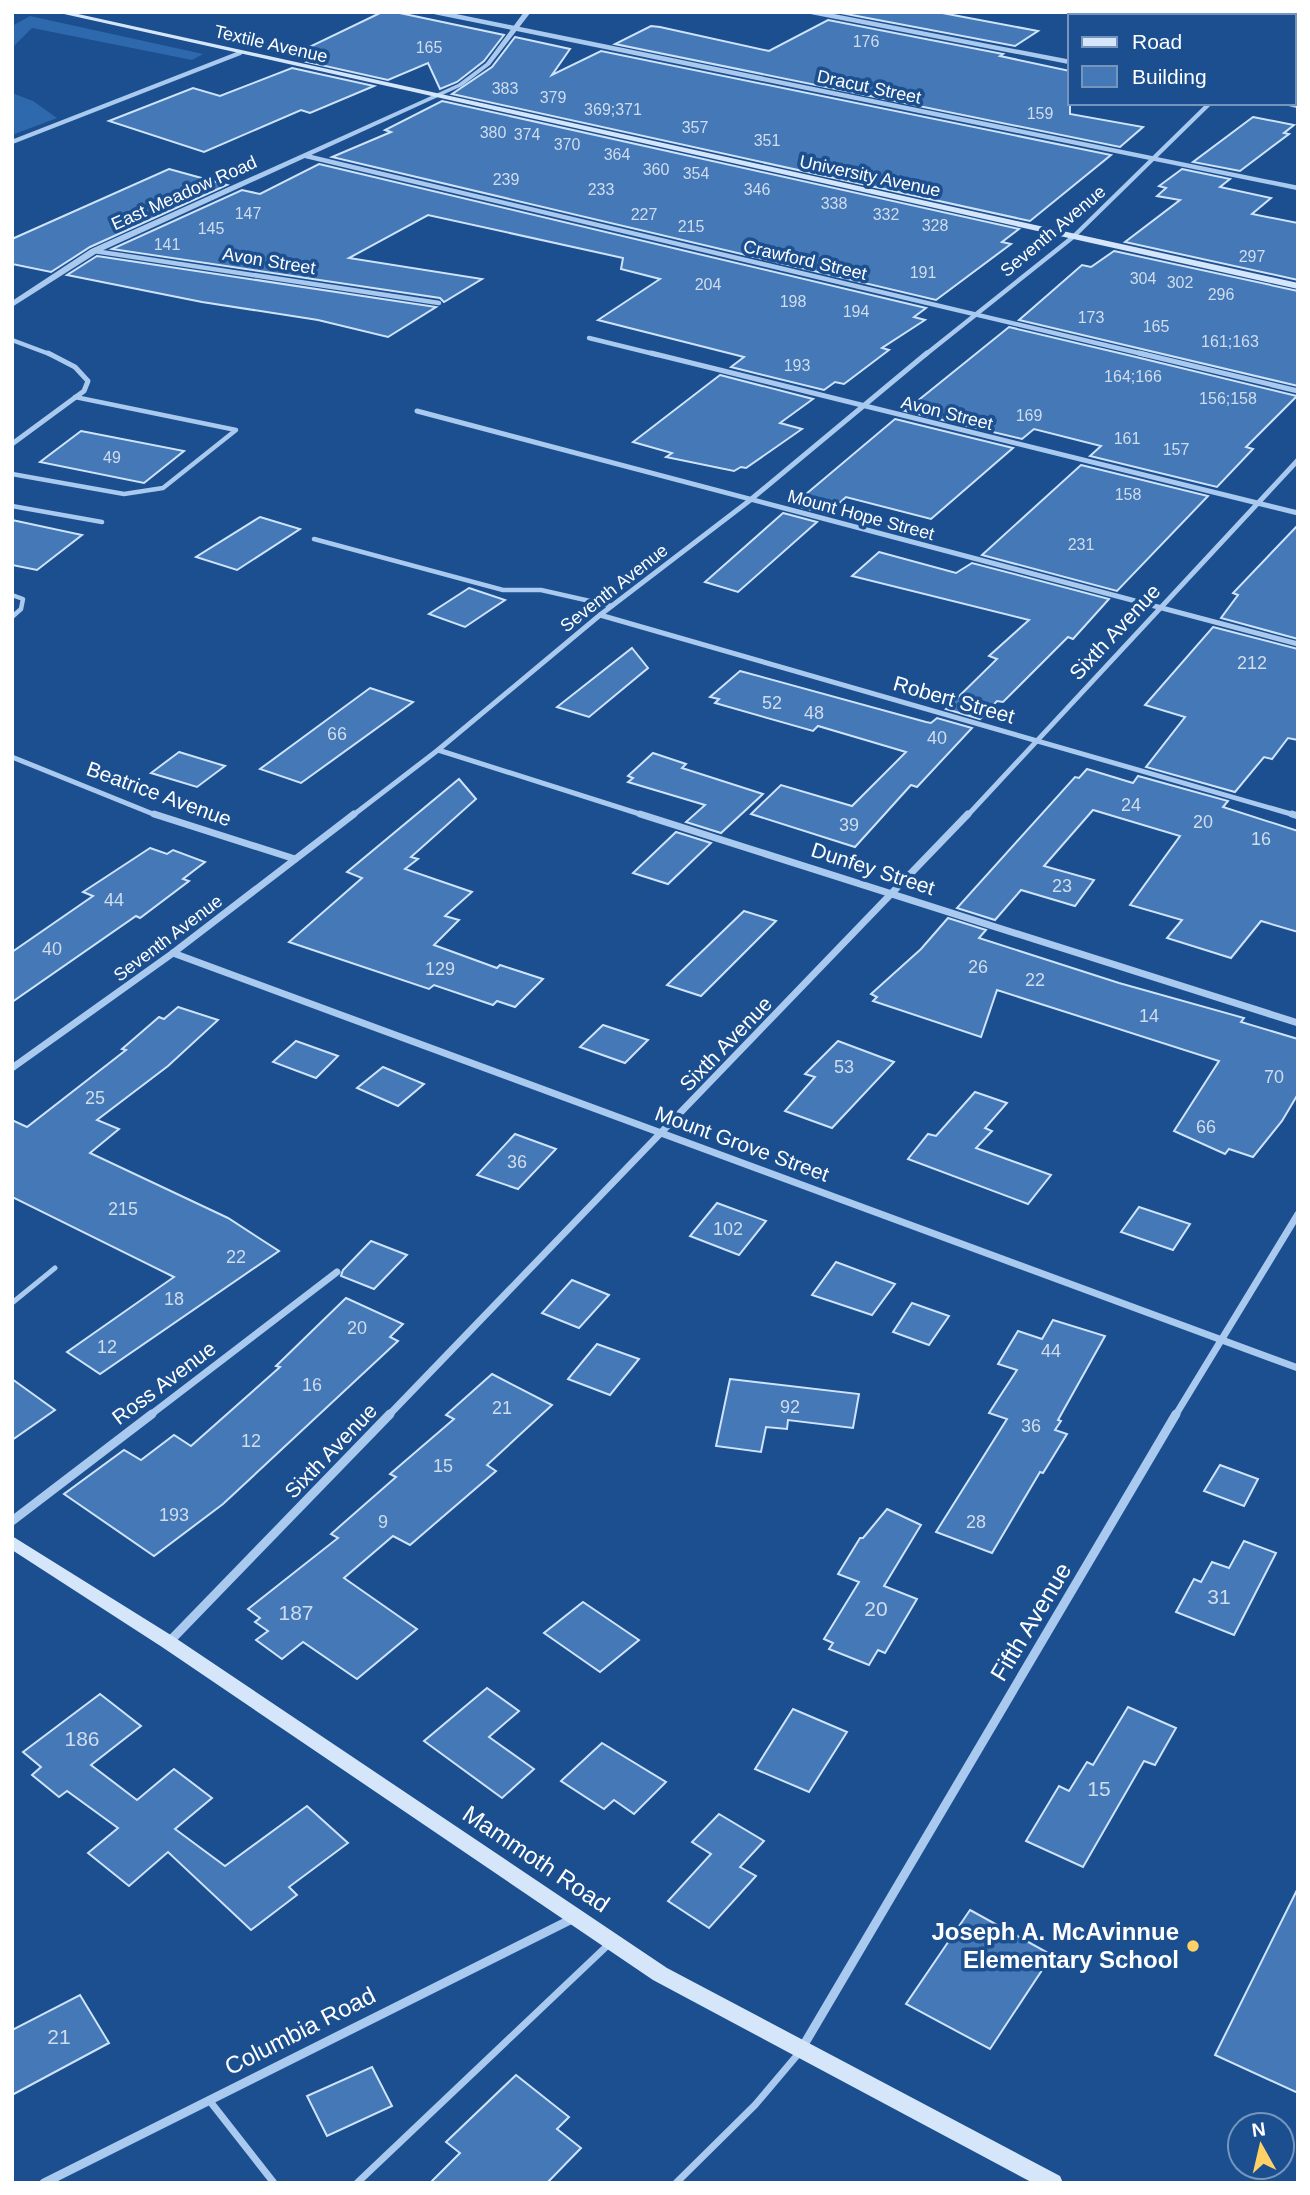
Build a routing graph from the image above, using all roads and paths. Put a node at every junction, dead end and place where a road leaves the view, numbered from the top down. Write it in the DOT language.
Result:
graph roads {
  1 [pos="58,12"];
  2 [pos="435,12"];
  3 [pos="528,12"];
  4 [pos="812,12"];
  5 [pos="517,29"];
  6 [pos="240,53"];
  7 [pos="1068,62"];
  8 [pos="436,96"];
  9 [pos="1208,105"];
  10 [pos="12,142"];
  11 [pos="306,156"];
  12 [pos="1155,159"];
  13 [pos="1298,188"];
  14 [pos="1073,237"];
  15 [pos="94,251"];
  16 [pos="1298,286"];
  17 [pos="439,303"];
  18 [pos="12,305"];
  19 [pos="974,313"];
  20 [pos="589,338"];
  21 [pos="12,340"];
  22 [pos="1298,391"];
  23 [pos="75,397"];
  24 [pos="861,406"];
  25 [pos="417,411"];
  26 [pos="12,444"];
  27 [pos="1298,460"];
  28 [pos="12,474"];
  29 [pos="749,500"];
  30 [pos="1256,503"];
  31 [pos="12,506"];
  32 [pos="1298,513"];
  33 [pos="102,522"];
  34 [pos="314,539"];
  35 [pos="12,594"];
  36 [pos="612,606"];
  37 [pos="1160,608"];
  38 [pos="600,615"];
  39 [pos="12,617"];
  40 [pos="1298,644"];
  41 [pos="1039,740"];
  42 [pos="438,750"];
  43 [pos="12,757"];
  44 [pos="1298,816"];
  45 [pos="295,859"];
  46 [pos="894,894"];
  47 [pos="173,953"];
  48 [pos="1298,1023"];
  49 [pos="12,1068"];
  50 [pos="664,1134"];
  51 [pos="1298,1214"];
  52 [pos="55,1268"];
  53 [pos="337,1272"];
  54 [pos="12,1303"];
  55 [pos="1220,1339"];
  56 [pos="1298,1368"];
  57 [pos="12,1521"];
  58 [pos="12,1542"];
  59 [pos="168,1643"];
  60 [pos="576,1917"];
  61 [pos="612,1942"];
  62 [pos="800,2051"];
  63 [pos="209,2100"];
  64 [pos="44,2183"];
  65 [pos="274,2183"];
  66 [pos="357,2183"];
  67 [pos="676,2183"];
  68 [pos="1053,2183"];
  1 -- 6 [label="main road, Textile Avenue"];
  2 -- 5 [label="street, Dracut Street"];
  3 -- 5 [label="street, East Meadow Road"];
  4 -- 7 [label="street"];
  5 -- 8 [label="street, East Meadow Road"];
  5 -- 12 [label="street, Dracut Street"];
  6 -- 8 [label="main road, Textile Avenue"];
  6 -- 10 [label="street"];
  8 -- 11 [label="street, East Meadow Road"];
  8 -- 14 [label="main road, University Avenue"];
  9 -- 12 [label="street, Seventh Avenue"];
  11 -- 15 [label="street, East Meadow Road"];
  11 -- 19 [label="street, Crawford Street"];
  12 -- 13 [label="street, Dracut Street"];
  12 -- 14 [label="street, Seventh Avenue"];
  14 -- 16 [label="main road, University Avenue"];
  14 -- 19 [label="street, Seventh Avenue"];
  15 -- 17 [label="street, Avon Street"];
  15 -- 18 [label="street, East Meadow Road"];
  19 -- 22 [label="street, Crawford Street"];
  19 -- 24 [label="street, Seventh Avenue"];
  20 -- 24 [label="street, Avon Street"];
  21 -- 23 [label="street"];
  23 -- 26 [label="street"];
  23 -- 28 [label="lane"];
  24 -- 29 [label="street, Seventh Avenue"];
  24 -- 30 [label="street, Avon Street"];
  25 -- 29 [label="street, Mount Hope Street"];
  27 -- 30 [label="street, Sixth Avenue"];
  29 -- 36 [label="street, Seventh Avenue"];
  29 -- 37 [label="street, Mount Hope Street"];
  30 -- 32 [label="street, Avon Street"];
  30 -- 37 [label="street, Sixth Avenue"];
  31 -- 33 [label="lane"];
  34 -- 36 [label="lane"];
  35 -- 39 [label="lane"];
  36 -- 38 [label="street, Seventh Avenue"];
  37 -- 40 [label="street, Mount Hope Street"];
  37 -- 41 [label="street, Sixth Avenue"];
  38 -- 41 [label="street, Robert Street"];
  38 -- 42 [label="street, Seventh Avenue"];
  41 -- 44 [label="street, Robert Street"];
  41 -- 46 [label="street, Sixth Avenue"];
  42 -- 45 [label="street, Seventh Avenue"];
  42 -- 46 [label="street, Dunfey Street"];
  43 -- 45 [label="street, Beatrice Avenue"];
  45 -- 47 [label="street, Seventh Avenue"];
  46 -- 48 [label="street, Dunfey Street"];
  46 -- 50 [label="street, Sixth Avenue"];
  47 -- 49 [label="street, Seventh Avenue"];
  47 -- 50 [label="street, Mount Grove Street"];
  50 -- 55 [label="street, Mount Grove Street"];
  50 -- 59 [label="street, Sixth Avenue"];
  51 -- 55 [label="street, Fifth Avenue"];
  52 -- 54 [label="lane"];
  53 -- 57 [label="street, Ross Avenue"];
  55 -- 56 [label="street, Mount Grove Street"];
  55 -- 62 [label="street, Fifth Avenue"];
  58 -- 59 [label="main road, Mammoth Road"];
  59 -- 60 [label="main road, Mammoth Road"];
  60 -- 61 [label="main road, Mammoth Road"];
  60 -- 63 [label="street, Columbia Road"];
  61 -- 62 [label="main road, Mammoth Road"];
  61 -- 66 [label="lane"];
  62 -- 67 [label="lane"];
  62 -- 68 [label="main road, Mammoth Road"];
  63 -- 64 [label="street, Columbia Road"];
  63 -- 65 [label="lane"];
}
